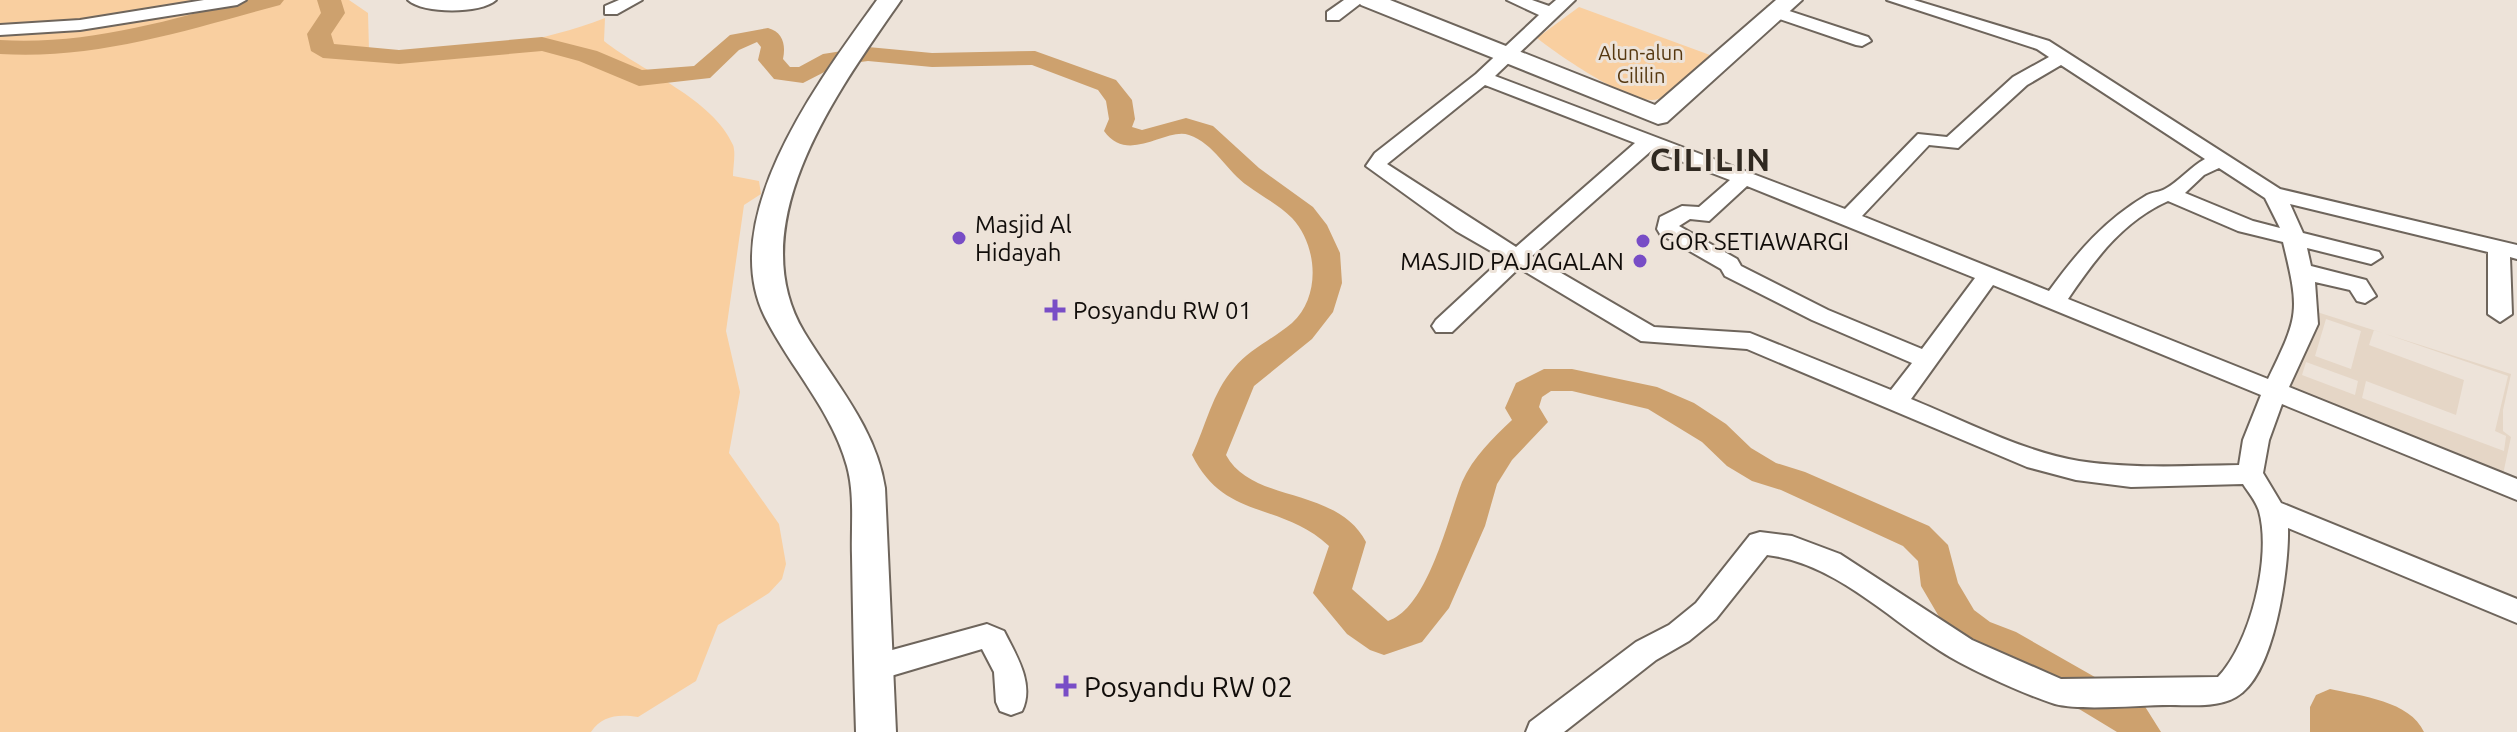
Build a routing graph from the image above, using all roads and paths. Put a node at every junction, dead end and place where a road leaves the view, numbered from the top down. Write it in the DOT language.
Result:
graph roads {
  1 [pos="237,0"];
  2 [pos="417,0"];
  3 [pos="487,0"];
  4 [pos="633,0"];
  5 [pos="889,0"];
  6 [pos="1356,0"];
  7 [pos="1369,0"];
  8 [pos="1516,0"];
  9 [pos="1566,0"];
  10 [pos="1896,0"];
  11 [pos="1782,6"];
  12 [pos="611,10"];
  13 [pos="1551,13"];
  14 [pos="1333,16"];
  15 [pos="0,30"];
  16 [pos="1862,41"];
  17 [pos="1503,55"];
  18 [pos="2062,57"];
  19 [pos="1483,78"];
  20 [pos="1658,116"];
  21 [pos="1643,139"];
  22 [pos="2220,160"];
  23 [pos="1744,178"];
  24 [pos="2273,194"];
  25 [pos="2171,195"];
  26 [pos="1848,218"];
  27 [pos="2294,239"];
  28 [pos="2508,250"];
  29 [pos="2371,257"];
  30 [pos="1518,258"];
  31 [pos="2301,271"];
  32 [pos="1988,276"];
  33 [pos="2365,296"];
  34 [pos="2053,303"];
  35 [pos="2500,314"];
  36 [pos="1444,326"];
  37 [pos="1925,359"];
  38 [pos="2274,393"];
  39 [pos="1895,403"];
  40 [pos="2250,474"];
  41 [pos="2517,490"];
  42 [pos="2272,510"];
  43 [pos="2517,611"];
  44 [pos="874,668"];
  45 [pos="1011,702"];
  46 [pos="876,732"];
  47 [pos="1541,732"];
  1 -- 15 [label="street"];
  2 -- 3 [label="street"];
  4 -- 12 [label="street"];
  5 -- 44 [label="main road"];
  6 -- 14 [label="street"];
  7 -- 17 [label="main road"];
  8 -- 13 [label="street"];
  9 -- 13 [label="street"];
  10 -- 18 [label="street"];
  11 -- 16 [label="street"];
  11 -- 20 [label="main road"];
  13 -- 17 [label="street"];
  17 -- 19 [label="street"];
  17 -- 20 [label="main road"];
  18 -- 22 [label="street"];
  18 -- 26 [label="street"];
  19 -- 21 [label="street"];
  19 -- 30 [label="street"];
  20 -- 21 [label="street"];
  21 -- 23 [label="street"];
  21 -- 30 [label="street"];
  22 -- 24 [label="street"];
  22 -- 25 [label="street"];
  23 -- 26 [label="street"];
  23 -- 37 [label="street"];
  24 -- 27 [label="street"];
  24 -- 28 [label="street"];
  25 -- 27 [label="street"];
  25 -- 34 [label="street"];
  26 -- 32 [label="street"];
  27 -- 29 [label="street"];
  27 -- 31 [label="street"];
  28 -- 35 [label="street"];
  30 -- 36 [label="street"];
  30 -- 39 [label="street"];
  31 -- 33 [label="street"];
  31 -- 38 [label="street"];
  32 -- 34 [label="street"];
  32 -- 37 [label="street"];
  34 -- 38 [label="street"];
  37 -- 39 [label="street"];
  38 -- 40 [label="street"];
  38 -- 41 [label="street"];
  39 -- 40 [label="street"];
  40 -- 42 [label="street"];
  42 -- 43 [label="street"];
  42 -- 47 [label="street"];
  44 -- 45 [label="street"];
  44 -- 46 [label="main road"];
}
